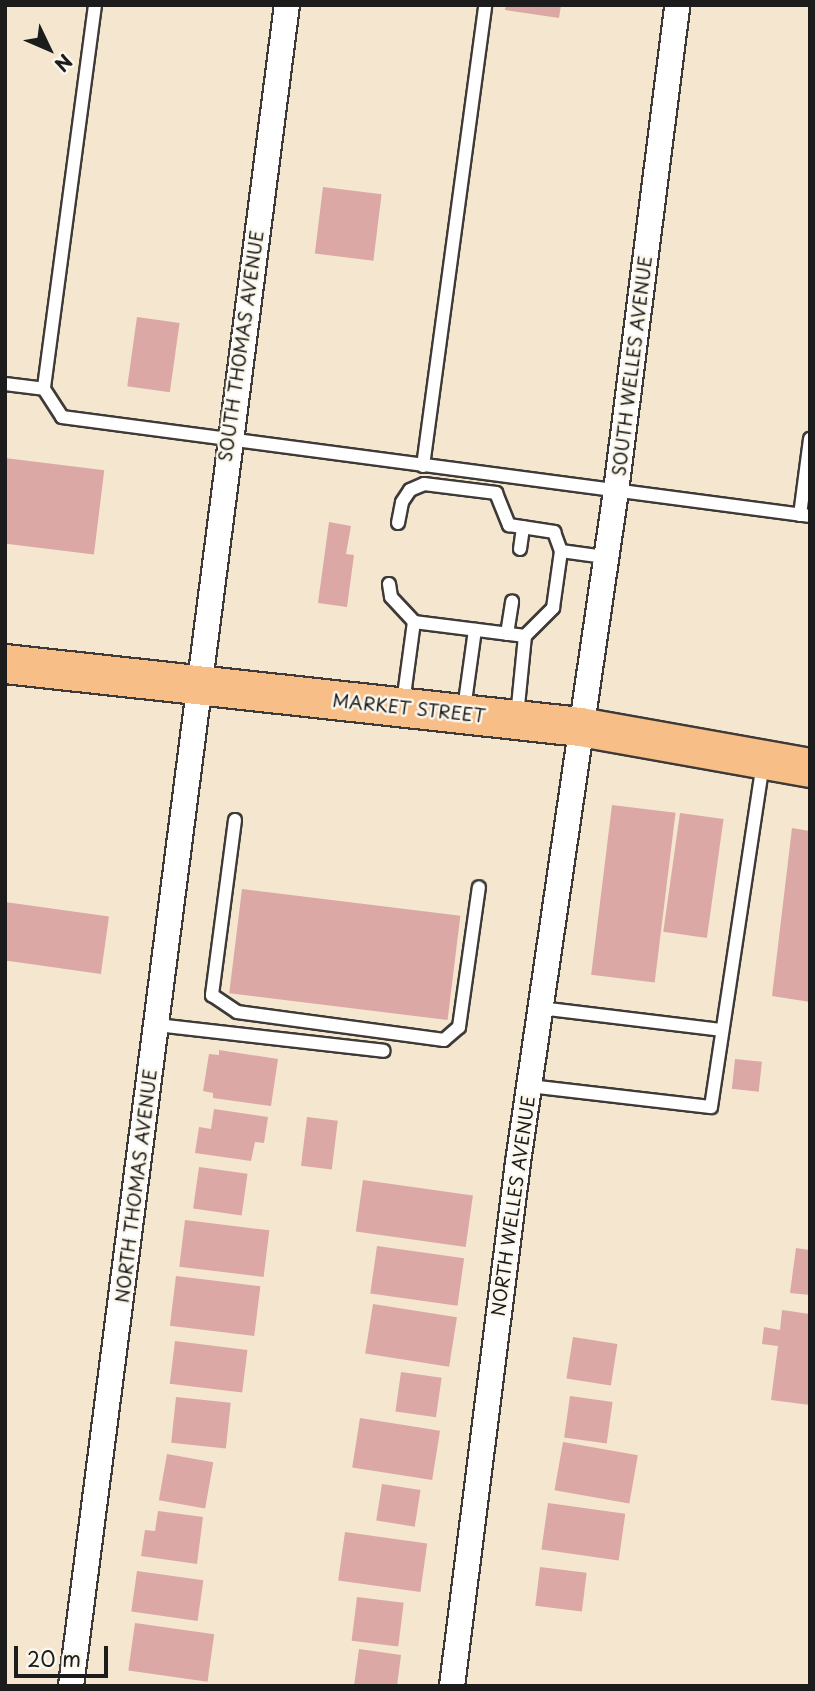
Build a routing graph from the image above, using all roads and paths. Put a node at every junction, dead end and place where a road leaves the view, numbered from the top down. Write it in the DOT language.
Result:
graph roads {
  1 [pos="95,5"];
  2 [pos="287,5"];
  3 [pos="485,5"];
  4 [pos="677,5"];
  5 [pos="5,384"];
  6 [pos="44,389"];
  7 [pos="810,439"];
  8 [pos="228,440"];
  9 [pos="423,466"];
  10 [pos="616,491"];
  11 [pos="805,515"];
  12 [pos="398,523"];
  13 [pos="523,527"];
  14 [pos="520,549"];
  15 [pos="561,551"];
  16 [pos="605,557"];
  17 [pos="389,584"];
  18 [pos="512,601"];
  19 [pos="414,622"];
  20 [pos="475,630"];
  21 [pos="507,634"];
  22 [pos="525,636"];
  23 [pos="5,664"];
  24 [pos="200,687"];
  25 [pos="402,706"];
  26 [pos="463,713"];
  27 [pos="517,719"];
  28 [pos="580,727"];
  29 [pos="764,760"];
  30 [pos="810,768"];
  31 [pos="235,820"];
  32 [pos="478,887"];
  33 [pos="540,1008"];
  34 [pos="157,1024"];
  35 [pos="721,1030"];
  36 [pos="384,1051"];
  37 [pos="529,1086"];
  38 [pos="71,1686"];
  39 [pos="452,1686"];
  1 -- 6 [label="lane"];
  2 -- 8 [label="street, SOUTH THOMAS AVENUE"];
  3 -- 9 [label="lane"];
  4 -- 10 [label="street, SOUTH WELLES AVENUE"];
  5 -- 6 [label="lane"];
  6 -- 8 [label="lane"];
  7 -- 11 [label="lane"];
  8 -- 9 [label="lane"];
  8 -- 24 [label="street, SOUTH THOMAS AVENUE"];
  9 -- 10 [label="lane"];
  10 -- 11 [label="lane"];
  10 -- 16 [label="street, SOUTH WELLES AVENUE"];
  12 -- 13 [label="lane"];
  13 -- 14 [label="lane"];
  13 -- 15 [label="lane"];
  15 -- 16 [label="lane"];
  15 -- 22 [label="lane"];
  16 -- 28 [label="street, SOUTH WELLES AVENUE"];
  17 -- 19 [label="lane"];
  18 -- 21 [label="lane"];
  19 -- 20 [label="lane"];
  19 -- 25 [label="lane"];
  20 -- 21 [label="lane"];
  20 -- 26 [label="lane"];
  21 -- 22 [label="lane"];
  22 -- 27 [label="lane"];
  23 -- 24 [label="main road, MARKET STREET"];
  24 -- 25 [label="main road, MARKET STREET"];
  24 -- 34 [label="street, NORTH THOMAS AVENUE"];
  25 -- 26 [label="main road, MARKET STREET"];
  26 -- 27 [label="main road, MARKET STREET"];
  27 -- 28 [label="main road, MARKET STREET"];
  28 -- 29 [label="main road, MARKET STREET"];
  28 -- 33 [label="street, NORTH WELLES AVENUE"];
  29 -- 30 [label="main road, MARKET STREET"];
  29 -- 35 [label="lane"];
  31 -- 32 [label="lane"];
  33 -- 35 [label="lane"];
  33 -- 37 [label="street, NORTH WELLES AVENUE"];
  34 -- 36 [label="lane"];
  34 -- 38 [label="street, NORTH THOMAS AVENUE"];
  35 -- 37 [label="lane"];
  37 -- 39 [label="street, NORTH WELLES AVENUE"];
}
